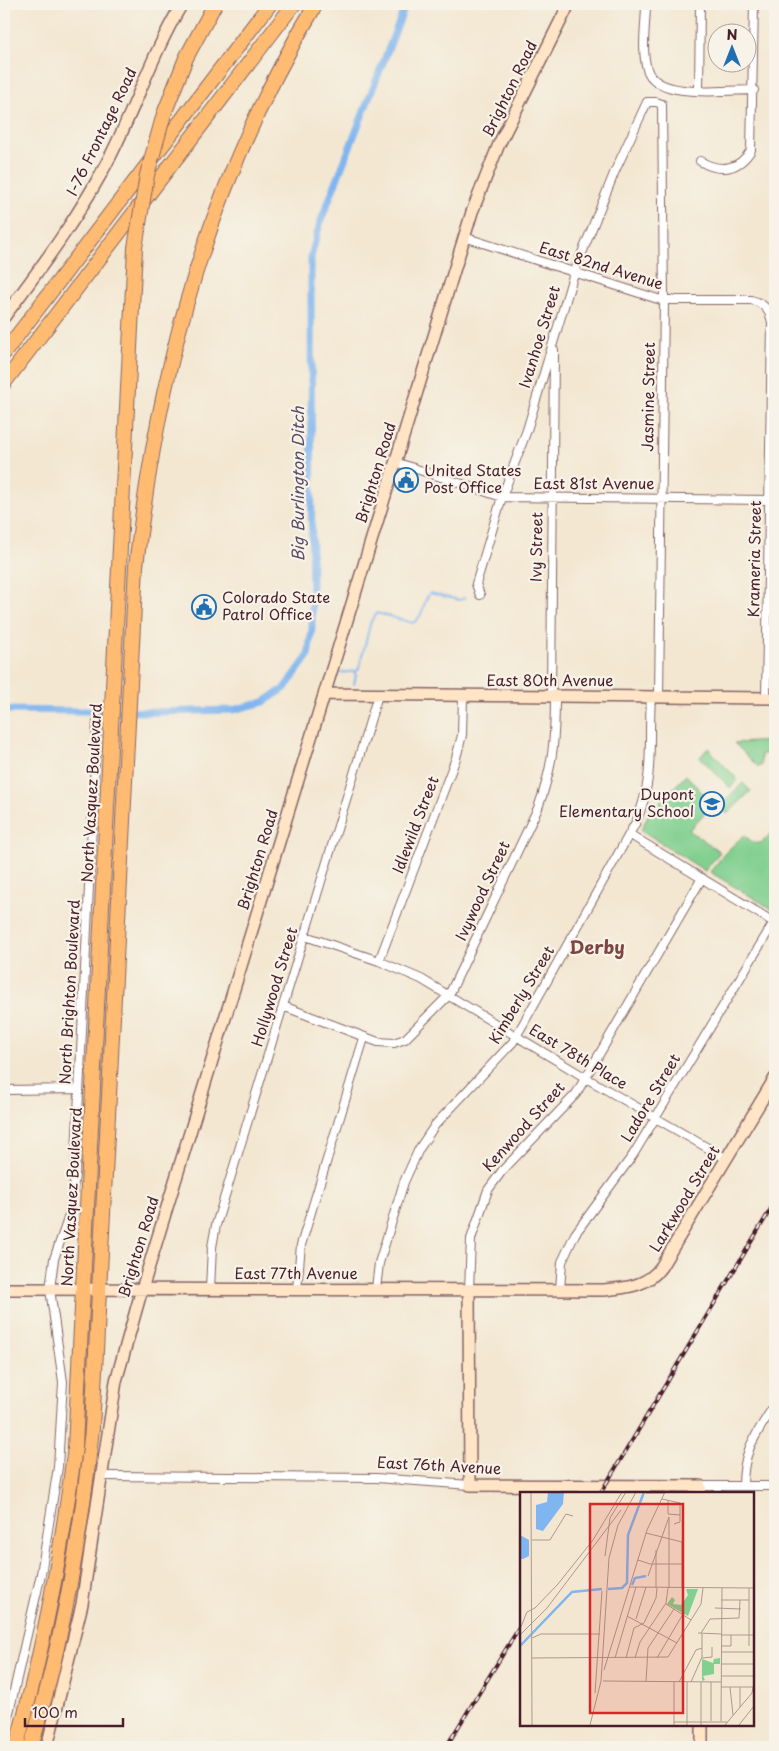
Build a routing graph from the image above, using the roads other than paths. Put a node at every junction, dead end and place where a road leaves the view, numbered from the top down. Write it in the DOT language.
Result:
graph roads {
  1 [pos="182,4"];
  2 [pos="215,4"];
  3 [pos="270,4"];
  4 [pos="294,4"];
  5 [pos="316,4"];
  6 [pos="569,4"];
  7 [pos="646,4"];
  8 [pos="700,4"];
  9 [pos="754,4"];
  10 [pos="699,90"];
  11 [pos="754,90"];
  12 [pos="656,102"];
  13 [pos="700,161"];
  14 [pos="464,238"];
  15 [pos="574,274"];
  16 [pos="664,300"];
  17 [pos="762,304"];
  18 [pos="4,316"];
  19 [pos="554,338"];
  20 [pos="4,353"];
  21 [pos="4,382"];
  22 [pos="395,462"];
  23 [pos="502,497"];
  24 [pos="661,498"];
  25 [pos="552,499"];
  26 [pos="770,500"];
  27 [pos="480,595"];
  28 [pos="115,643"];
  29 [pos="131,645"];
  30 [pos="325,694"];
  31 [pos="378,695"];
  32 [pos="463,696"];
  33 [pos="553,696"];
  34 [pos="655,696"];
  35 [pos="771,698"];
  36 [pos="97,722"];
  37 [pos="629,834"];
  38 [pos="702,878"];
  39 [pos="774,922"];
  40 [pos="305,936"];
  41 [pos="379,961"];
  42 [pos="449,995"];
  43 [pos="283,1006"];
  44 [pos="516,1036"];
  45 [pos="364,1038"];
  46 [pos="586,1078"];
  47 [pos="775,1078"];
  48 [pos="79,1089"];
  49 [pos="4,1090"];
  50 [pos="655,1118"];
  51 [pos="727,1159"];
  52 [pos="4,1289"];
  53 [pos="50,1289"];
  54 [pos="84,1289"];
  55 [pos="100,1289"];
  56 [pos="142,1289"];
  57 [pos="210,1289"];
  58 [pos="297,1289"];
  59 [pos="376,1290"];
  60 [pos="469,1290"];
  61 [pos="560,1290"];
  62 [pos="588,1290"];
  63 [pos="775,1404"];
  64 [pos="102,1476"];
  65 [pos="470,1485"];
  66 [pos="743,1486"];
  67 [pos="775,1486"];
  68 [pos="700,1490"];
  69 [pos="702,1726"];
  70 [pos="4,1734"];
  71 [pos="16,1747"];
  72 [pos="31,1747"];
  73 [pos="47,1747"];
  74 [pos="702,1747"];
  1 -- 18 [label="street, I-76 Frontage Road"];
  2 -- 28 [label="highway, North Vasquez Boulevard, bridge"];
  3 -- 20 [label="highway"];
  4 -- 21 [label="highway"];
  5 -- 29 [label="highway"];
  6 -- 14 [label="street, Brighton Road"];
  7 -- 10 [label="street"];
  8 -- 10 [label="street"];
  9 -- 11 [label="street"];
  10 -- 11 [label="street"];
  11 -- 13 [label="street"];
  12 -- 15 [label="street, Ivanhoe Street"];
  12 -- 16 [label="street, Jasmine Street"];
  14 -- 15 [label="street, East 82nd Avenue"];
  14 -- 22 [label="street, Brighton Road"];
  15 -- 16 [label="street, East 82nd Avenue"];
  15 -- 19 [label="street, Ivanhoe Street"];
  16 -- 17 [label="street, East 82nd Avenue"];
  16 -- 24 [label="street, Jasmine Street"];
  17 -- 26 [label="street, Krameria Street"];
  19 -- 23 [label="street, Ivanhoe Street"];
  19 -- 25 [label="street, Ivy Street"];
  22 -- 23 [label="street, East 81st Avenue"];
  22 -- 30 [label="street, Brighton Road"];
  23 -- 25 [label="street, East 81st Avenue"];
  23 -- 27 [label="street, Ivanhoe Street"];
  24 -- 25 [label="street, East 81st Avenue"];
  24 -- 26 [label="street, East 81st Avenue"];
  24 -- 34 [label="street, Jasmine Street"];
  25 -- 33 [label="street, Ivy Street"];
  26 -- 35 [label="street, Krameria Street"];
  28 -- 29 [label="highway"];
  28 -- 54 [label="highway, North Vasquez Boulevard"];
  29 -- 55 [label="highway"];
  30 -- 31 [label="street, East 80th Avenue"];
  30 -- 56 [label="street, Brighton Road"];
  31 -- 32 [label="street, East 80th Avenue"];
  31 -- 40 [label="street, Hollywood Street"];
  32 -- 33 [label="street, East 80th Avenue"];
  32 -- 41 [label="street, Idlewild Street"];
  33 -- 34 [label="street, East 80th Avenue"];
  33 -- 42 [label="street, Ivywood Street"];
  34 -- 35 [label="street, East 80th Avenue"];
  34 -- 37 [label="street, Kimberly Street"];
  36 -- 48 [label="street, North Brighton Boulevard"];
  37 -- 38 [label="street"];
  37 -- 44 [label="street, Kimberly Street"];
  38 -- 39 [label="street"];
  38 -- 46 [label="street, Kenwood Street"];
  39 -- 50 [label="street, Ladore Street"];
  40 -- 41 [label="street, East 78th Place"];
  40 -- 43 [label="street, Hollywood Street"];
  41 -- 42 [label="street, East 78th Place"];
  42 -- 44 [label="street, East 78th Place"];
  42 -- 45 [label="street, Ivywood Street"];
  43 -- 45 [label="street, Ivywood Street"];
  43 -- 57 [label="street, Hollywood Street"];
  44 -- 46 [label="street, East 78th Place"];
  44 -- 59 [label="street, Kimberly Street"];
  45 -- 58 [label="street"];
  46 -- 50 [label="street, East 78th Place"];
  46 -- 60 [label="street, Kenwood Street"];
  47 -- 51 [label="street, Larkwood Street"];
  48 -- 49 [label="street"];
  48 -- 53 [label="street, North Brighton Boulevard"];
  50 -- 51 [label="street, East 78th Place"];
  50 -- 61 [label="street, Ladore Street"];
  51 -- 62 [label="street, Larkwood Street"];
  52 -- 53 [label="street, East 77th Avenue"];
  53 -- 54 [label="street, East 77th Avenue"];
  53 -- 70 [label="street, North Brighton Boulevard"];
  54 -- 55 [label="street, East 77th Avenue"];
  54 -- 71 [label="highway, North Vasquez Boulevard"];
  55 -- 56 [label="street, East 77th Avenue"];
  55 -- 72 [label="highway"];
  56 -- 57 [label="street, East 77th Avenue"];
  56 -- 64 [label="street, Brighton Road"];
  57 -- 58 [label="street, East 77th Avenue"];
  58 -- 59 [label="street, East 77th Avenue"];
  59 -- 60 [label="street, East 77th Avenue"];
  60 -- 61 [label="street, East 77th Avenue"];
  60 -- 65 [label="street, Kenwood Street"];
  61 -- 62 [label="street, East 77th Avenue"];
  63 -- 66 [label="street"];
  64 -- 65 [label="street, East 76th Avenue"];
  64 -- 73 [label="street, Brighton Road"];
  65 -- 68 [label="street, East 76th Avenue"];
  66 -- 67 [label="street, East 76th Avenue"];
  66 -- 68 [label="street, East 76th Avenue"];
  69 -- 74 [label="street"];
}
